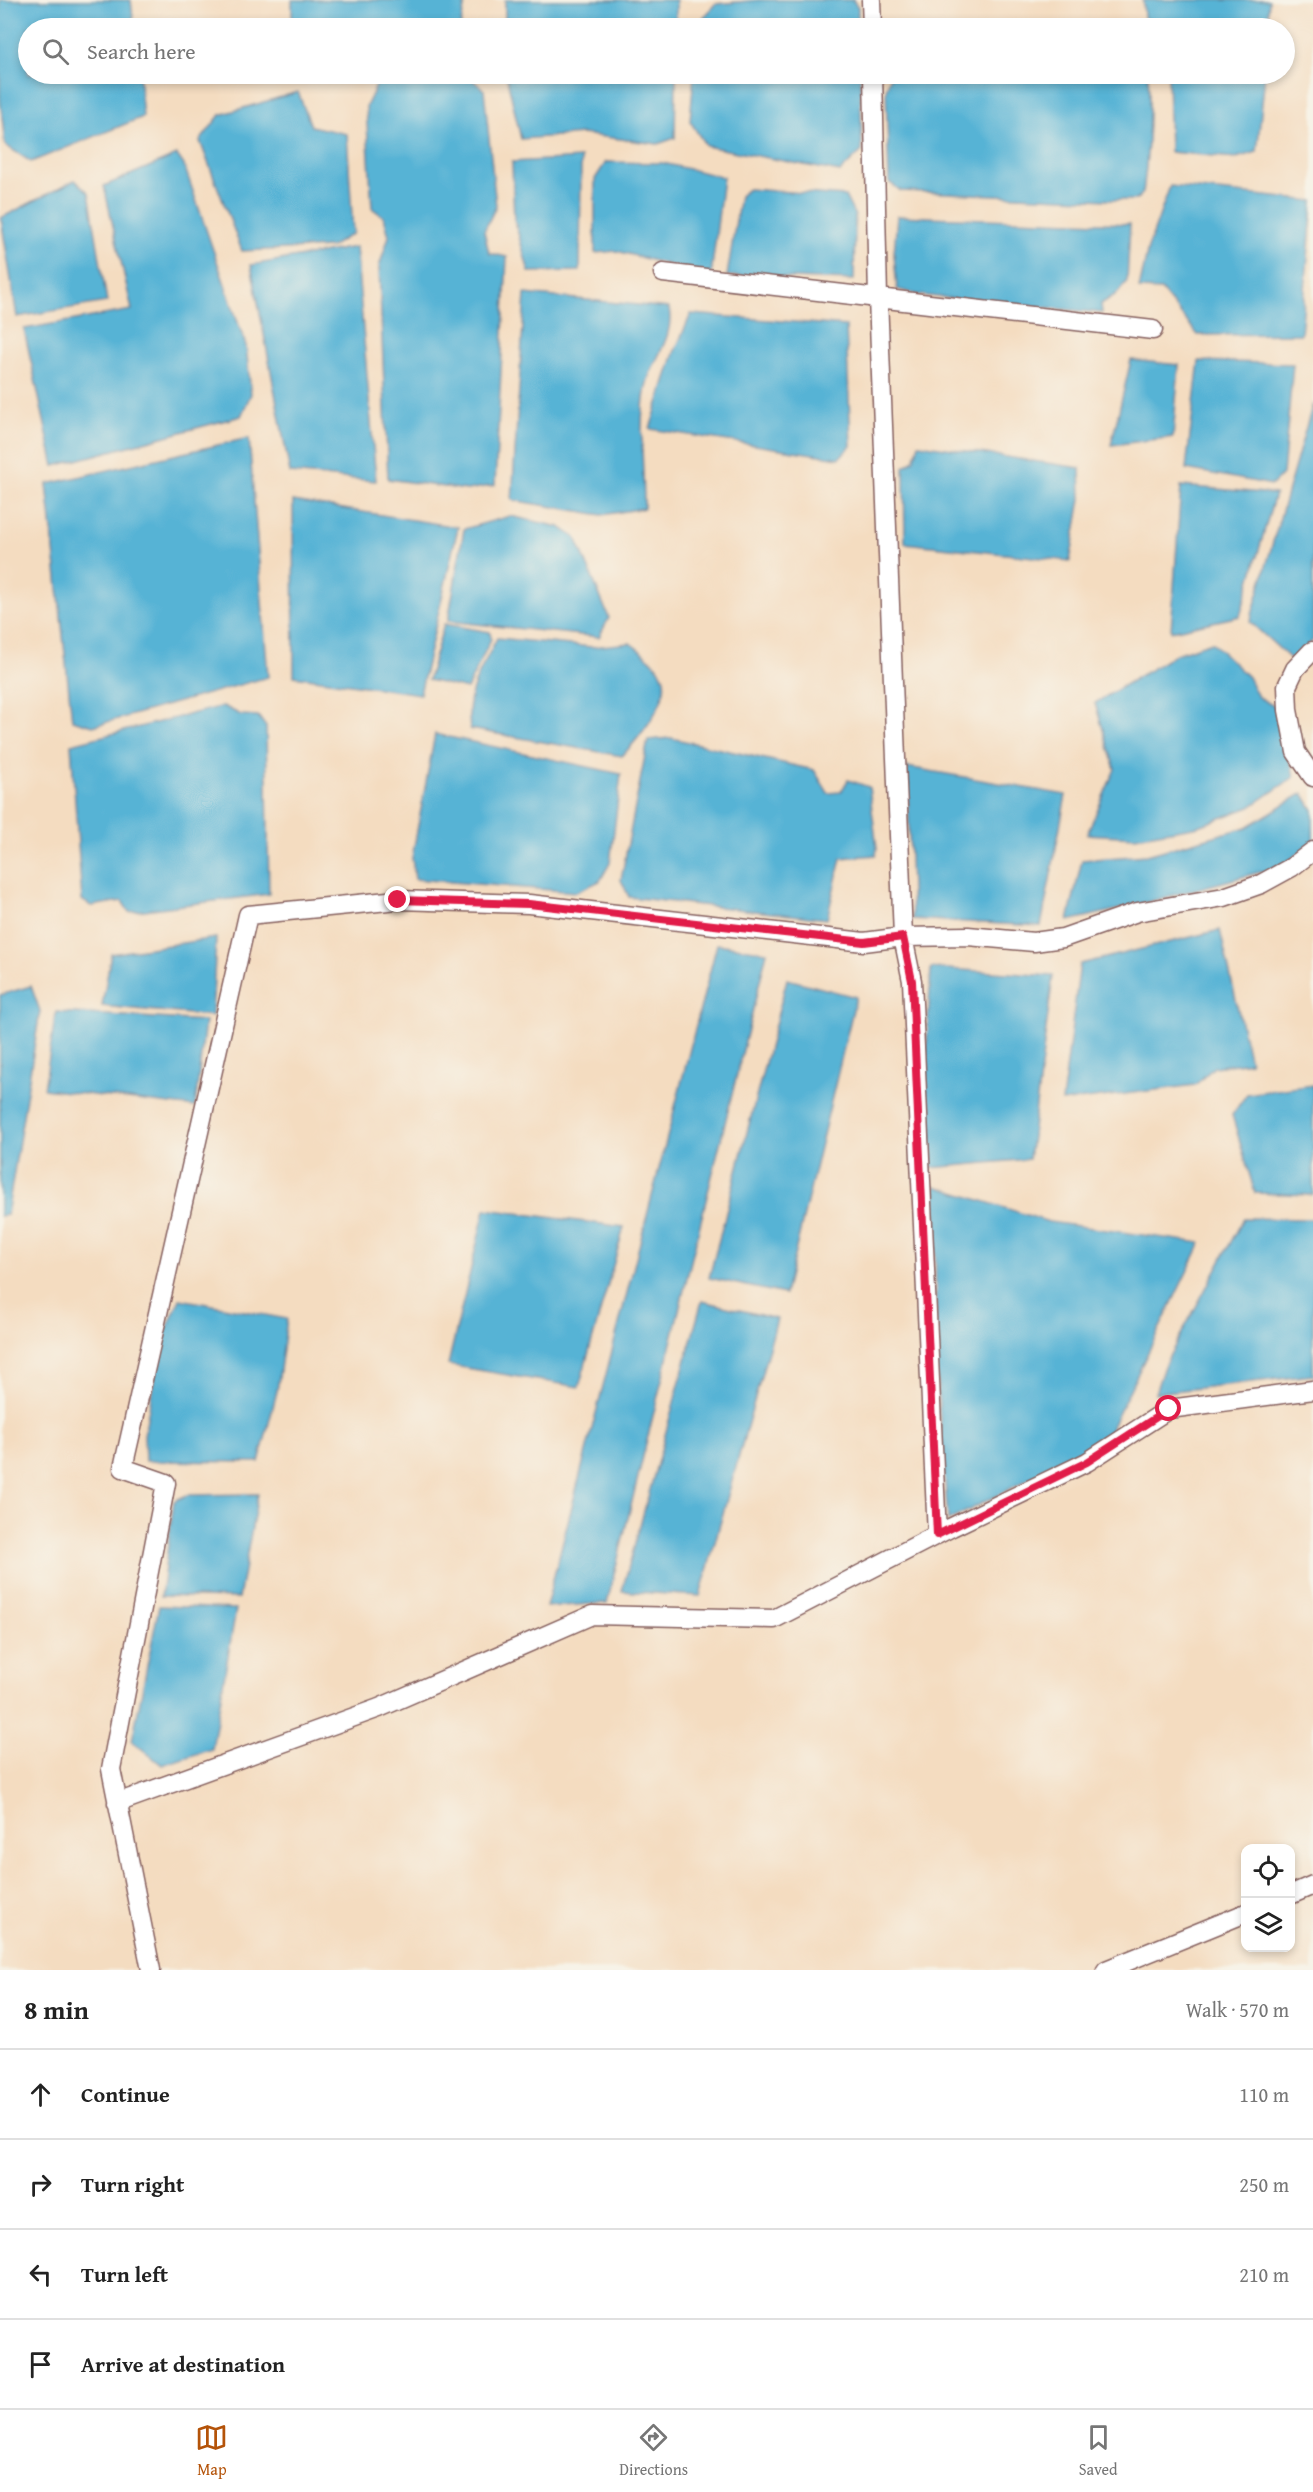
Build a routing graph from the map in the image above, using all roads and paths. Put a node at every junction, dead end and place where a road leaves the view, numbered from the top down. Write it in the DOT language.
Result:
graph roads {
  1 [pos="871,0"];
  2 [pos="872,18"];
  3 [pos="873,84"];
  4 [pos="663,273"];
  5 [pos="878,298"];
  6 [pos="1153,330"];
  7 [pos="1312,651"];
  8 [pos="1313,777"];
  9 [pos="1313,851"];
  10 [pos="903,937"];
  11 [pos="1313,1390"];
  12 [pos="937,1535"];
  13 [pos="117,1803"];
  14 [pos="1313,1885"];
  15 [pos="1295,1893"];
  16 [pos="1241,1915"];
  17 [pos="152,1970"];
  18 [pos="1106,1970"];
  1 -- 2 [label="lane"];
  3 -- 5 [label="lane"];
  4 -- 5 [label="lane"];
  5 -- 6 [label="lane"];
  5 -- 10 [label="lane"];
  7 -- 8 [label="lane"];
  9 -- 10 [label="lane"];
  10 -- 12 [label="lane"];
  10 -- 13 [label="lane"];
  11 -- 12 [label="lane"];
  12 -- 13 [label="lane"];
  13 -- 17 [label="lane"];
  14 -- 15 [label="lane"];
  16 -- 18 [label="lane"];
}
